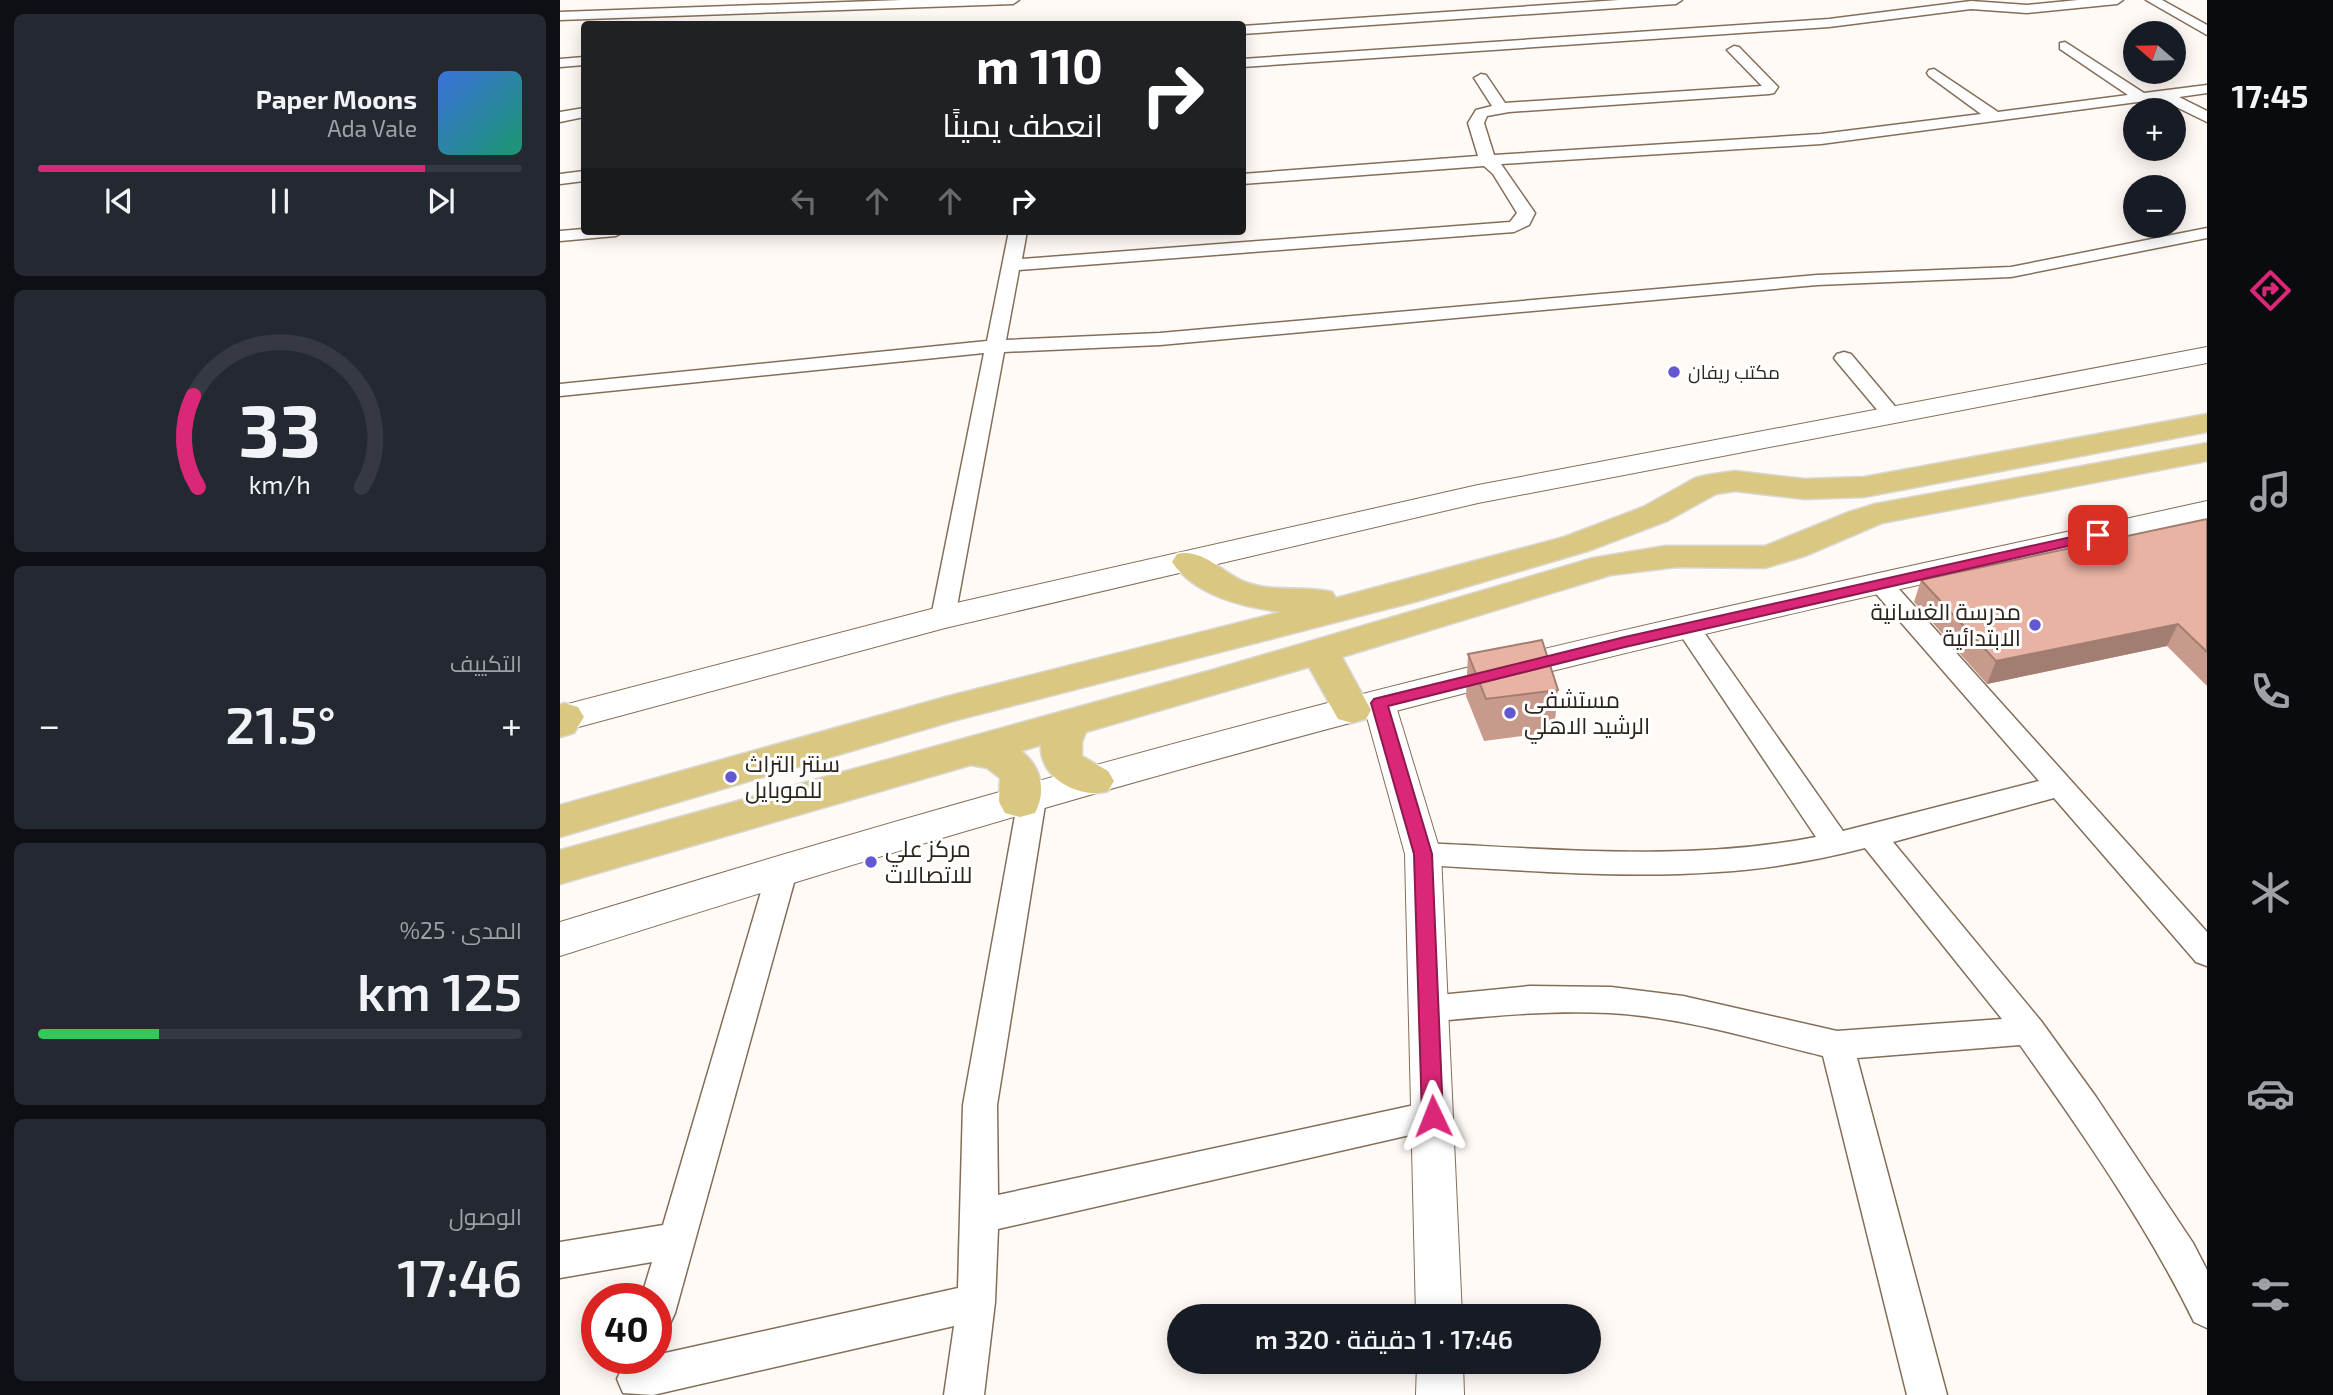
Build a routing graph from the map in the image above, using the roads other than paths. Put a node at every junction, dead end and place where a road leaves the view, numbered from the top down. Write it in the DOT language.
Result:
graph roads {
  1 [pos="1013,0"];
  2 [pos="1676,0"];
  3 [pos="2117,0"];
  4 [pos="2152,0"];
  5 [pos="999,4"];
  6 [pos="560,16"];
  7 [pos="1246,30"];
  8 [pos="2207,31"];
  9 [pos="2065,46"];
  10 [pos="1734,50"];
  11 [pos="581,61"];
  12 [pos="560,63"];
  13 [pos="1246,64"];
  14 [pos="1934,73"];
  15 [pos="1481,78"];
  16 [pos="2207,89"];
  17 [pos="2161,94"];
  18 [pos="2141,97"];
  19 [pos="581,100"];
  20 [pos="560,104"];
  21 [pos="1501,108"];
  22 [pos="581,114"];
  23 [pos="1994,116"];
  24 [pos="560,117"];
  25 [pos="2207,117"];
  26 [pos="1486,160"];
  27 [pos="581,176"];
  28 [pos="560,179"];
  29 [pos="1246,179"];
  30 [pos="2207,233"];
  31 [pos="581,234"];
  32 [pos="1017,235"];
  33 [pos="560,236"];
  34 [pos="1013,265"];
  35 [pos="996,346"];
  36 [pos="2207,355"];
  37 [pos="1844,358"];
  38 [pos="560,390"];
  39 [pos="1891,414"];
  40 [pos="2207,422"];
  41 [pos="2207,452"];
  42 [pos="1765,484"];
  43 [pos="1678,502"];
  44 [pos="2207,511"];
  45 [pos="1807,542"];
  46 [pos="1728,559"];
  47 [pos="1189,562"];
  48 [pos="1881,583"];
  49 [pos="1405,593"];
  50 [pos="943,617"];
  51 [pos="1688,627"];
  52 [pos="1320,652"];
  53 [pos="1366,706"];
  54 [pos="561,719"];
  55 [pos="1073,722"];
  56 [pos="968,751"];
  57 [pos="1094,781"];
  58 [pos="2060,786"];
  59 [pos="1026,800"];
  60 [pos="560,821"];
  61 [pos="1872,836"];
  62 [pos="1837,845"];
  63 [pos="1423,854"];
  64 [pos="560,867"];
  65 [pos="783,867"];
  66 [pos="560,939"];
  67 [pos="2207,953"];
  68 [pos="1429,1009"];
  69 [pos="2028,1031"];
  70 [pos="1837,1045"];
  71 [pos="1433,1116"];
  72 [pos="980,1216"];
  73 [pos="677,1240"];
  74 [pos="560,1260"];
  75 [pos="665,1283"];
  76 [pos="976,1302"];
  77 [pos="1439,1304"];
  78 [pos="2207,1308"];
  79 [pos="1440,1374"];
  80 [pos="638,1377"];
  81 [pos="964,1395"];
  82 [pos="1440,1395"];
  83 [pos="1927,1395"];
  1 -- 5 [label="street"];
  2 -- 7 [label="street"];
  3 -- 13 [label="street"];
  4 -- 8 [label="street"];
  5 -- 6 [label="street"];
  9 -- 18 [label="street"];
  10 -- 21 [label="street"];
  11 -- 12 [label="street"];
  14 -- 23 [label="street"];
  15 -- 21 [label="street"];
  16 -- 17 [label="street"];
  17 -- 18 [label="street"];
  17 -- 25 [label="street"];
  18 -- 23 [label="street"];
  19 -- 20 [label="street"];
  21 -- 26 [label="street"];
  22 -- 24 [label="street"];
  23 -- 26 [label="street"];
  26 -- 29 [label="street"];
  26 -- 34 [label="street"];
  27 -- 28 [label="street"];
  30 -- 35 [label="street"];
  31 -- 33 [label="street"];
  32 -- 34 [label="street"];
  34 -- 35 [label="street"];
  35 -- 38 [label="street"];
  35 -- 50 [label="street"];
  36 -- 39 [label="main road"];
  37 -- 39 [label="street"];
  39 -- 47 [label="main road"];
  40 -- 42 [label="highway"];
  41 -- 45 [label="highway"];
  42 -- 43 [label="highway"];
  42 -- 45 [label="highway"];
  43 -- 46 [label="highway"];
  43 -- 49 [label="highway"];
  44 -- 48 [label="main road"];
  45 -- 46 [label="highway"];
  46 -- 52 [label="highway"];
  47 -- 49 [label="highway"];
  47 -- 50 [label="main road"];
  48 -- 51 [label="main road"];
  48 -- 58 [label="street"];
  49 -- 60 [label="highway"];
  50 -- 54 [label="main road"];
  51 -- 53 [label="main road"];
  51 -- 62 [label="street"];
  52 -- 53 [label="highway"];
  52 -- 55 [label="highway"];
  53 -- 57 [label="main road"];
  53 -- 63 [label="street"];
  55 -- 56 [label="highway"];
  55 -- 57 [label="highway"];
  56 -- 59 [label="highway"];
  56 -- 64 [label="highway"];
  57 -- 59 [label="main road"];
  58 -- 61 [label="street"];
  58 -- 67 [label="street"];
  59 -- 65 [label="main road"];
  59 -- 72 [label="street"];
  61 -- 62 [label="street"];
  61 -- 69 [label="street"];
  62 -- 63 [label="street"];
  63 -- 68 [label="street"];
  65 -- 66 [label="main road"];
  65 -- 73 [label="street"];
  68 -- 70 [label="street"];
  68 -- 71 [label="street"];
  69 -- 70 [label="street"];
  69 -- 78 [label="street"];
  70 -- 83 [label="street"];
  71 -- 72 [label="street"];
  71 -- 77 [label="street"];
  72 -- 76 [label="street"];
  73 -- 74 [label="street"];
  73 -- 75 [label="street"];
  76 -- 80 [label="street"];
  76 -- 81 [label="street"];
  79 -- 82 [label="street"];
}
